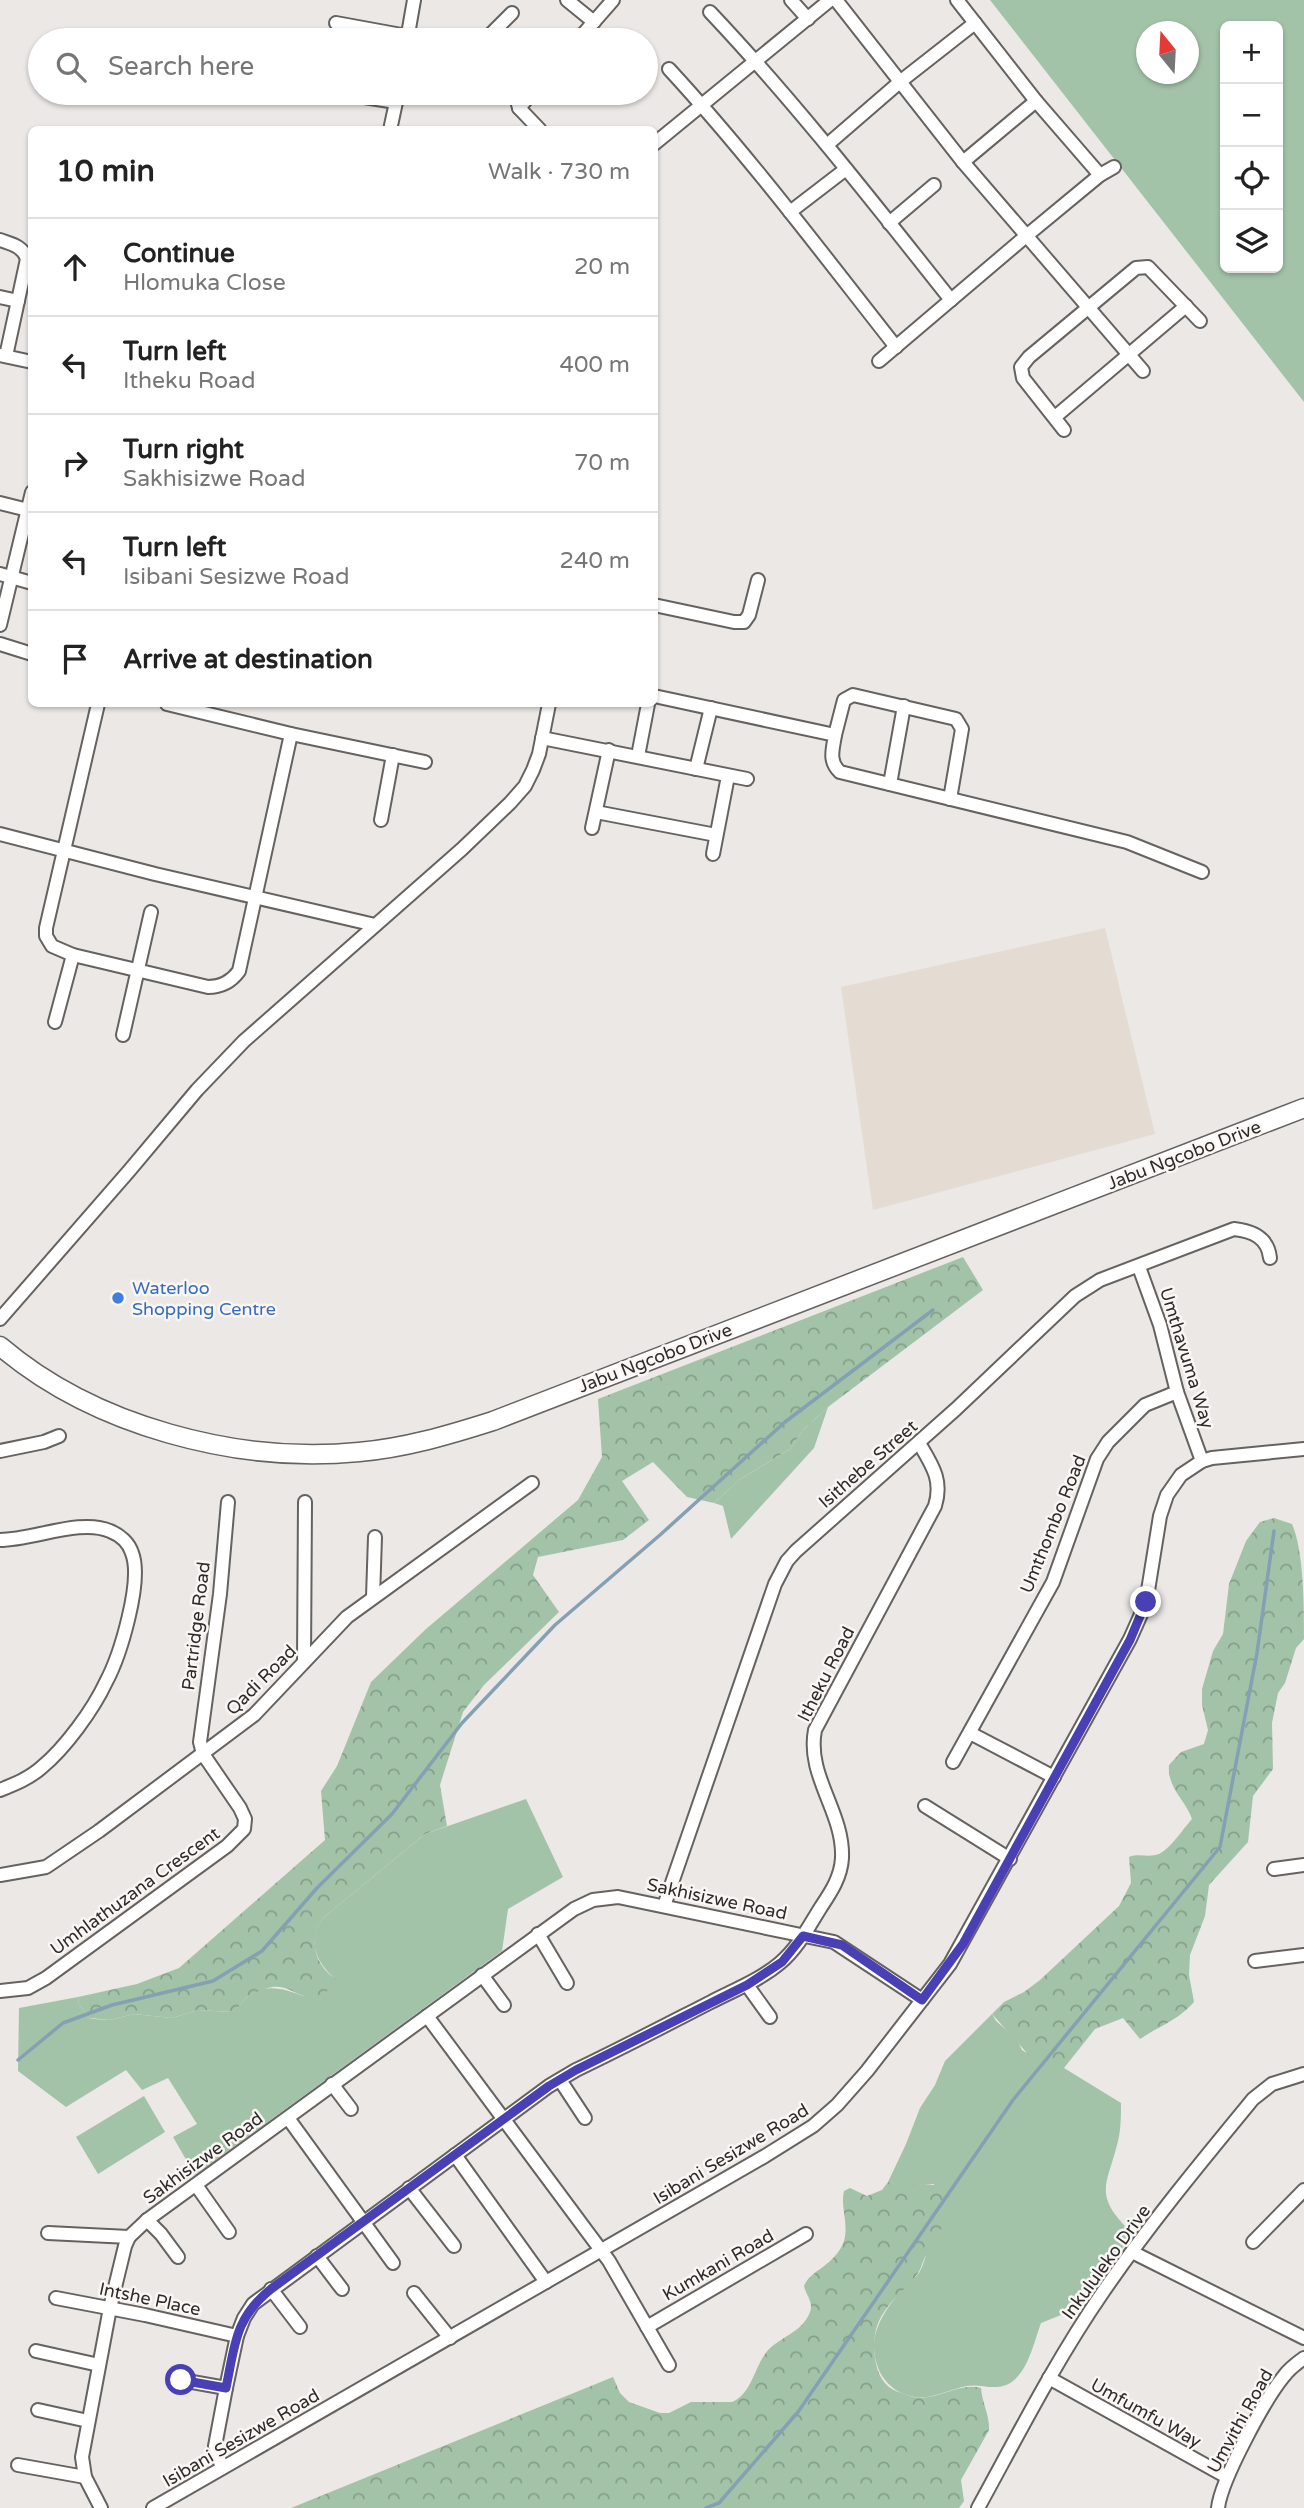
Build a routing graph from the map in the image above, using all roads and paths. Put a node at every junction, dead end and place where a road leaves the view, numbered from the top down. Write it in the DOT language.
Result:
graph roads {
  1 [pos="414,0"];
  2 [pos="567,0"];
  3 [pos="612,0"];
  4 [pos="791,0"];
  5 [pos="830,0"];
  6 [pos="836,0"];
  7 [pos="957,0"];
  8 [pos="710,12"];
  9 [pos="512,13"];
  10 [pos="808,19"];
  11 [pos="594,22"];
  12 [pos="336,23"];
  13 [pos="975,23"];
  14 [pos="360,28"];
  15 [pos="409,28"];
  16 [pos="497,28"];
  17 [pos="589,28"];
  18 [pos="756,61"];
  19 [pos="669,69"];
  20 [pos="901,81"];
  21 [pos="1035,101"];
  22 [pos="701,104"];
  23 [pos="395,105"];
  24 [pos="518,105"];
  25 [pos="522,105"];
  26 [pos="519,108"];
  27 [pos="391,126"];
  28 [pos="536,126"];
  29 [pos="658,142"];
  30 [pos="827,145"];
  31 [pos="963,162"];
  32 [pos="1114,167"];
  33 [pos="846,169"];
  34 [pos="1100,175"];
  35 [pos="934,185"];
  36 [pos="790,212"];
  37 [pos="890,223"];
  38 [pos="1025,237"];
  39 [pos="0,240"];
  40 [pos="0,297"];
  41 [pos="951,300"];
  42 [pos="18,301"];
  43 [pos="1186,306"];
  44 [pos="1086,308"];
  45 [pos="1200,321"];
  46 [pos="896,347"];
  47 [pos="1129,355"];
  48 [pos="3,356"];
  49 [pos="28,361"];
  50 [pos="879,361"];
  51 [pos="1143,371"];
  52 [pos="1055,417"];
  53 [pos="1064,430"];
  54 [pos="0,503"];
  55 [pos="28,510"];
  56 [pos="28,513"];
  57 [pos="6,575"];
  58 [pos="758,580"];
  59 [pos="28,582"];
  60 [pos="658,606"];
  61 [pos="0,625"];
  62 [pos="0,644"];
  63 [pos="28,653"];
  64 [pos="658,697"];
  65 [pos="904,706"];
  66 [pos="97,707"];
  67 [pos="179,707"];
  68 [pos="548,707"];
  69 [pos="647,707"];
  70 [pos="711,708"];
  71 [pos="291,734"];
  72 [pos="835,735"];
  73 [pos="542,738"];
  74 [pos="609,750"];
  75 [pos="394,755"];
  76 [pos="638,756"];
  77 [pos="425,762"];
  78 [pos="696,769"];
  79 [pos="728,776"];
  80 [pos="747,779"];
  81 [pos="890,784"];
  82 [pos="950,799"];
  83 [pos="596,812"];
  84 [pos="381,820"];
  85 [pos="592,828"];
  86 [pos="0,834"];
  87 [pos="716,835"];
  88 [pos="65,850"];
  89 [pos="713,854"];
  90 [pos="1202,872"];
  91 [pos="256,897"];
  92 [pos="151,912"];
  93 [pos="375,925"];
  94 [pos="73,955"];
  95 [pos="137,970"];
  96 [pos="55,1022"];
  97 [pos="123,1035"];
  98 [pos="1304,1108"];
  99 [pos="1270,1258"];
  100 [pos="1139,1267"];
  101 [pos="0,1319"];
  102 [pos="0,1346"];
  103 [pos="1177,1392"];
  104 [pos="59,1436"];
  105 [pos="919,1443"];
  106 [pos="1304,1449"];
  107 [pos="0,1451"];
  108 [pos="1202,1461"];
  109 [pos="532,1483"];
  110 [pos="228,1502"];
  111 [pos="305,1502"];
  112 [pos="375,1537"];
  113 [pos="0,1540"];
  114 [pos="373,1597"];
  115 [pos="304,1662"];
  116 [pos="970,1733"];
  117 [pos="203,1754"];
  118 [pos="953,1762"];
  119 [pos="1054,1777"];
  120 [pos="0,1790"];
  121 [pos="925,1806"];
  122 [pos="1010,1859"];
  123 [pos="0,1863"];
  124 [pos="1304,1865"];
  125 [pos="1274,1868"];
  126 [pos="0,1875"];
  127 [pos="0,1884"];
  128 [pos="664,1906"];
  129 [pos="538,1934"];
  130 [pos="803,1936"];
  131 [pos="1304,1955"];
  132 [pos="1255,1961"];
  133 [pos="482,1975"];
  134 [pos="567,1983"];
  135 [pos="747,1985"];
  136 [pos="0,1991"];
  137 [pos="922,2000"];
  138 [pos="504,2005"];
  139 [pos="427,2016"];
  140 [pos="770,2017"];
  141 [pos="1304,2074"];
  142 [pos="560,2080"];
  143 [pos="332,2084"];
  144 [pos="351,2109"];
  145 [pos="288,2118"];
  146 [pos="504,2118"];
  147 [pos="585,2118"];
  148 [pos="455,2155"];
  149 [pos="196,2185"];
  150 [pos="409,2188"];
  151 [pos="1301,2199"];
  152 [pos="147,2220"];
  153 [pos="363,2222"];
  154 [pos="229,2232"];
  155 [pos="48,2234"];
  156 [pos="806,2234"];
  157 [pos="129,2237"];
  158 [pos="1253,2242"];
  159 [pos="454,2246"];
  160 [pos="600,2252"];
  161 [pos="1132,2252"];
  162 [pos="317,2256"];
  163 [pos="178,2257"];
  164 [pos="393,2263"];
  165 [pos="546,2282"];
  166 [pos="271,2289"];
  167 [pos="342,2290"];
  168 [pos="414,2292"];
  169 [pos="56,2298"];
  170 [pos="110,2308"];
  171 [pos="300,2327"];
  172 [pos="647,2327"];
  173 [pos="237,2336"];
  174 [pos="450,2337"];
  175 [pos="1304,2338"];
  176 [pos="36,2351"];
  177 [pos="1304,2358"];
  178 [pos="99,2365"];
  179 [pos="669,2365"];
  180 [pos="1049,2378"];
  181 [pos="181,2380"];
  182 [pos="226,2388"];
  183 [pos="38,2410"];
  184 [pos="88,2421"];
  185 [pos="18,2466"];
  186 [pos="222,2468"];
  187 [pos="85,2477"];
  188 [pos="1227,2477"];
  189 [pos="101,2508"];
  190 [pos="153,2508"];
  191 [pos="978,2508"];
  192 [pos="1218,2508"];
  1 -- 15 [label="street"];
  2 -- 11 [label="street"];
  3 -- 11 [label="street"];
  4 -- 10 [label="street"];
  5 -- 10 [label="street"];
  6 -- 20 [label="street"];
  7 -- 13 [label="street"];
  8 -- 18 [label="street"];
  9 -- 16 [label="street"];
  10 -- 18 [label="street"];
  11 -- 17 [label="street"];
  12 -- 14 [label="street"];
  13 -- 20 [label="street"];
  13 -- 21 [label="street"];
  18 -- 22 [label="street"];
  18 -- 30 [label="street"];
  19 -- 22 [label="street"];
  20 -- 30 [label="street"];
  20 -- 31 [label="street"];
  21 -- 31 [label="street"];
  21 -- 34 [label="street"];
  22 -- 29 [label="street"];
  22 -- 36 [label="street"];
  23 -- 27 [label="street"];
  24 -- 26 [label="street"];
  25 -- 26 [label="street"];
  26 -- 28 [label="street"];
  30 -- 33 [label="street"];
  31 -- 38 [label="street"];
  32 -- 34 [label="street"];
  33 -- 36 [label="street"];
  33 -- 37 [label="street"];
  34 -- 38 [label="street"];
  35 -- 37 [label="street"];
  36 -- 46 [label="street"];
  37 -- 41 [label="street"];
  38 -- 41 [label="street"];
  38 -- 44 [label="street"];
  39 -- 42 [label="street"];
  40 -- 42 [label="street"];
  41 -- 46 [label="street"];
  42 -- 48 [label="street"];
  43 -- 44 [label="street"];
  43 -- 45 [label="street"];
  43 -- 47 [label="street"];
  44 -- 47 [label="street"];
  44 -- 52 [label="street"];
  46 -- 50 [label="street"];
  47 -- 51 [label="street"];
  47 -- 52 [label="street"];
  48 -- 49 [label="street"];
  52 -- 53 [label="street"];
  54 -- 55 [label="street"];
  56 -- 57 [label="street"];
  57 -- 59 [label="street"];
  57 -- 61 [label="street"];
  58 -- 60 [label="street"];
  62 -- 63 [label="street"];
  64 -- 70 [label="street"];
  65 -- 72 [label="street"];
  65 -- 81 [label="street"];
  65 -- 82 [label="street"];
  66 -- 88 [label="street"];
  67 -- 71 [label="street"];
  68 -- 73 [label="street"];
  69 -- 76 [label="street"];
  70 -- 72 [label="street"];
  70 -- 78 [label="street"];
  71 -- 75 [label="street"];
  71 -- 91 [label="street"];
  72 -- 81 [label="street"];
  73 -- 74 [label="street"];
  73 -- 93 [label="street"];
  74 -- 76 [label="street"];
  74 -- 83 [label="street"];
  75 -- 77 [label="street"];
  75 -- 84 [label="street"];
  76 -- 78 [label="street"];
  78 -- 79 [label="street"];
  79 -- 80 [label="street"];
  79 -- 87 [label="street"];
  81 -- 82 [label="street"];
  82 -- 90 [label="street"];
  83 -- 85 [label="street"];
  83 -- 87 [label="street"];
  86 -- 88 [label="street"];
  87 -- 89 [label="street"];
  88 -- 91 [label="street"];
  88 -- 94 [label="street"];
  91 -- 93 [label="street"];
  91 -- 95 [label="street"];
  92 -- 95 [label="street"];
  93 -- 101 [label="street"];
  94 -- 95 [label="street"];
  94 -- 96 [label="street"];
  95 -- 97 [label="street"];
  98 -- 102 [label="main road, Jabu Ngcobo Drive"];
  99 -- 100 [label="street, Isithebe Street"];
  100 -- 103 [label="street, Umthavuma Way"];
  100 -- 105 [label="street, Isithebe Street"];
  103 -- 108 [label="street, Umthavuma Way"];
  103 -- 116 [label="street, Umthombo Road"];
  104 -- 107 [label="street"];
  105 -- 128 [label="street, Isithebe Street"];
  105 -- 130 [label="street, Itheku Road"];
  106 -- 108 [label="street"];
  108 -- 119 [label="street, Isibani Sesizwe Road"];
  109 -- 114 [label="street, Qadi Road"];
  110 -- 117 [label="street, Partridge Road"];
  111 -- 115 [label="street"];
  112 -- 114 [label="street"];
  113 -- 120 [label="street"];
  114 -- 115 [label="street, Qadi Road"];
  115 -- 117 [label="street, Qadi Road"];
  116 -- 118 [label="street, Umthombo Road"];
  116 -- 119 [label="street"];
  117 -- 126 [label="street, Qadi Road"];
  117 -- 136 [label="street, Umhlathuzana Crescent"];
  119 -- 122 [label="street, Isibani Sesizwe Road"];
  121 -- 122 [label="street"];
  122 -- 137 [label="street, Isibani Sesizwe Road"];
  123 -- 126 [label="street"];
  124 -- 125 [label="street"];
  126 -- 127 [label="street"];
  128 -- 129 [label="street, Sakhisizwe Road"];
  128 -- 130 [label="street, Sakhisizwe Road"];
  129 -- 133 [label="street, Sakhisizwe Road"];
  129 -- 134 [label="street"];
  130 -- 135 [label="street, Itheku Road"];
  130 -- 137 [label="street, Sakhisizwe Road"];
  131 -- 132 [label="street"];
  133 -- 138 [label="street"];
  133 -- 139 [label="street, Sakhisizwe Road"];
  135 -- 140 [label="street"];
  135 -- 142 [label="street, Itheku Road"];
  137 -- 160 [label="street, Isibani Sesizwe Road"];
  139 -- 143 [label="street, Sakhisizwe Road"];
  139 -- 146 [label="street"];
  141 -- 161 [label="street, Inkululeko Drive"];
  142 -- 146 [label="street, Itheku Road"];
  142 -- 147 [label="street"];
  143 -- 144 [label="street"];
  143 -- 145 [label="street, Sakhisizwe Road"];
  145 -- 149 [label="street, Sakhisizwe Road"];
  145 -- 153 [label="street"];
  146 -- 148 [label="street, Itheku Road"];
  146 -- 160 [label="street"];
  148 -- 150 [label="street, Itheku Road"];
  148 -- 165 [label="street"];
  149 -- 152 [label="street, Sakhisizwe Road"];
  149 -- 154 [label="street"];
  150 -- 153 [label="street, Itheku Road"];
  150 -- 159 [label="street"];
  151 -- 158 [label="street"];
  152 -- 157 [label="street, Sakhisizwe Road"];
  152 -- 163 [label="street, Sakhisizwe Road"];
  153 -- 162 [label="street, Itheku Road"];
  153 -- 164 [label="street"];
  155 -- 157 [label="street"];
  156 -- 172 [label="street, Kumkani Road"];
  157 -- 170 [label="street"];
  160 -- 165 [label="street, Isibani Sesizwe Road"];
  160 -- 172 [label="street"];
  161 -- 175 [label="street"];
  161 -- 180 [label="street, Inkululeko Drive"];
  162 -- 166 [label="street, Itheku Road"];
  162 -- 167 [label="street"];
  165 -- 174 [label="street, Isibani Sesizwe Road"];
  166 -- 171 [label="street"];
  166 -- 173 [label="street, Itheku Road"];
  168 -- 174 [label="street"];
  169 -- 170 [label="street, Intshe Place"];
  170 -- 173 [label="street, Intshe Place"];
  170 -- 178 [label="street"];
  172 -- 179 [label="street"];
  173 -- 182 [label="street, Itheku Road"];
  174 -- 186 [label="street, Isibani Sesizwe Road"];
  176 -- 178 [label="street"];
  177 -- 188 [label="street, Umvithi Road"];
  178 -- 184 [label="street"];
  180 -- 188 [label="street, Umfumfu Way"];
  180 -- 191 [label="street, Inkululeko Drive"];
  181 -- 182 [label="street"];
  182 -- 186 [label="street, Itheku Road"];
  183 -- 184 [label="street"];
  184 -- 187 [label="street"];
  185 -- 187 [label="street"];
  186 -- 190 [label="street, Isibani Sesizwe Road"];
  187 -- 189 [label="street"];
  188 -- 192 [label="street, Umvithi Road"];
}
